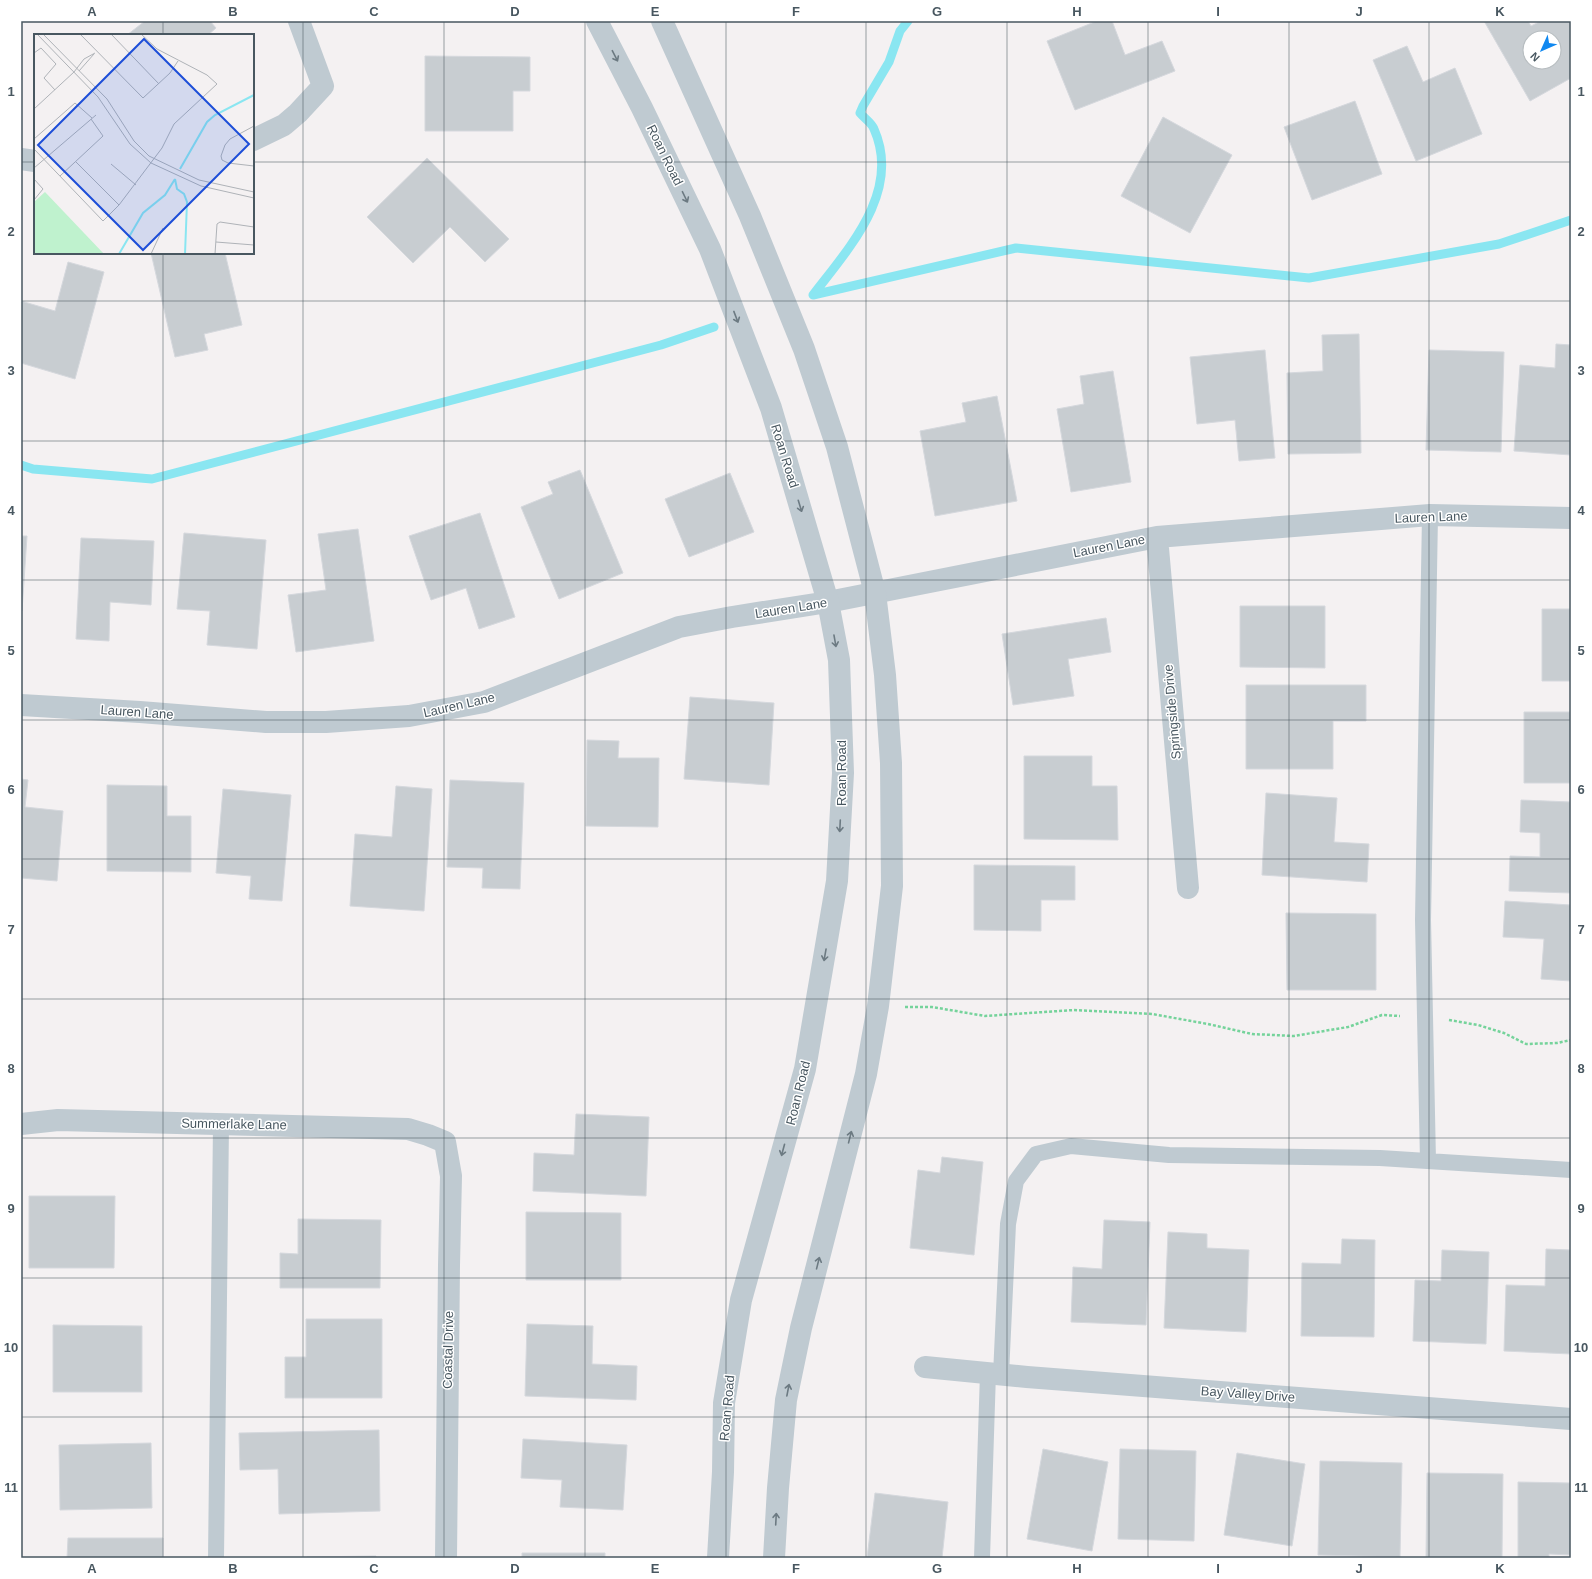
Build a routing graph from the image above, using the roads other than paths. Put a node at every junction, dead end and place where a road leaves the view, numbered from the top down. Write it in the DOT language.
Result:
graph roads {
  1 [pos="299,21"];
  2 [pos="597,21"];
  3 [pos="662,21"];
  4 [pos="254,140"];
  5 [pos="21,158"];
  6 [pos="34,161"];
  7 [pos="1430,515"];
  8 [pos="1571,518"];
  9 [pos="1157,537"];
  10 [pos="875,593"];
  11 [pos="828,602"];
  12 [pos="21,705"];
  13 [pos="1188,888"];
  14 [pos="21,1124"];
  15 [pos="221,1124"];
  16 [pos="445,1142"];
  17 [pos="1428,1161"];
  18 [pos="1571,1170"];
  19 [pos="925,1367"];
  20 [pos="994,1374"];
  21 [pos="1571,1419"];
  22 [pos="216,1558"];
  23 [pos="446,1558"];
  24 [pos="718,1558"];
  25 [pos="774,1558"];
  26 [pos="982,1558"];
  1 -- 4 [label="street"];
  2 -- 11 [label="street, Roan Road, one-way"];
  3 -- 10 [label="street"];
  5 -- 6 [label="street"];
  7 -- 8 [label="street, Lauren Lane"];
  7 -- 9 [label="street, Lauren Lane"];
  7 -- 17 [label="lane"];
  9 -- 10 [label="street, Lauren Lane"];
  9 -- 13 [label="street, Springside Drive"];
  10 -- 11 [label="street, Lauren Lane"];
  25 -- 10 [label="street, one-way"];
  11 -- 12 [label="street, Lauren Lane"];
  11 -- 24 [label="street, Roan Road, one-way"];
  14 -- 15 [label="street, Summerlake Lane"];
  15 -- 16 [label="street, Summerlake Lane"];
  15 -- 22 [label="lane"];
  16 -- 23 [label="street, Coastal Drive"];
  17 -- 18 [label="lane"];
  17 -- 20 [label="lane"];
  19 -- 20 [label="street, Bay Valley Drive"];
  20 -- 21 [label="street, Bay Valley Drive"];
  20 -- 26 [label="lane"];
}
